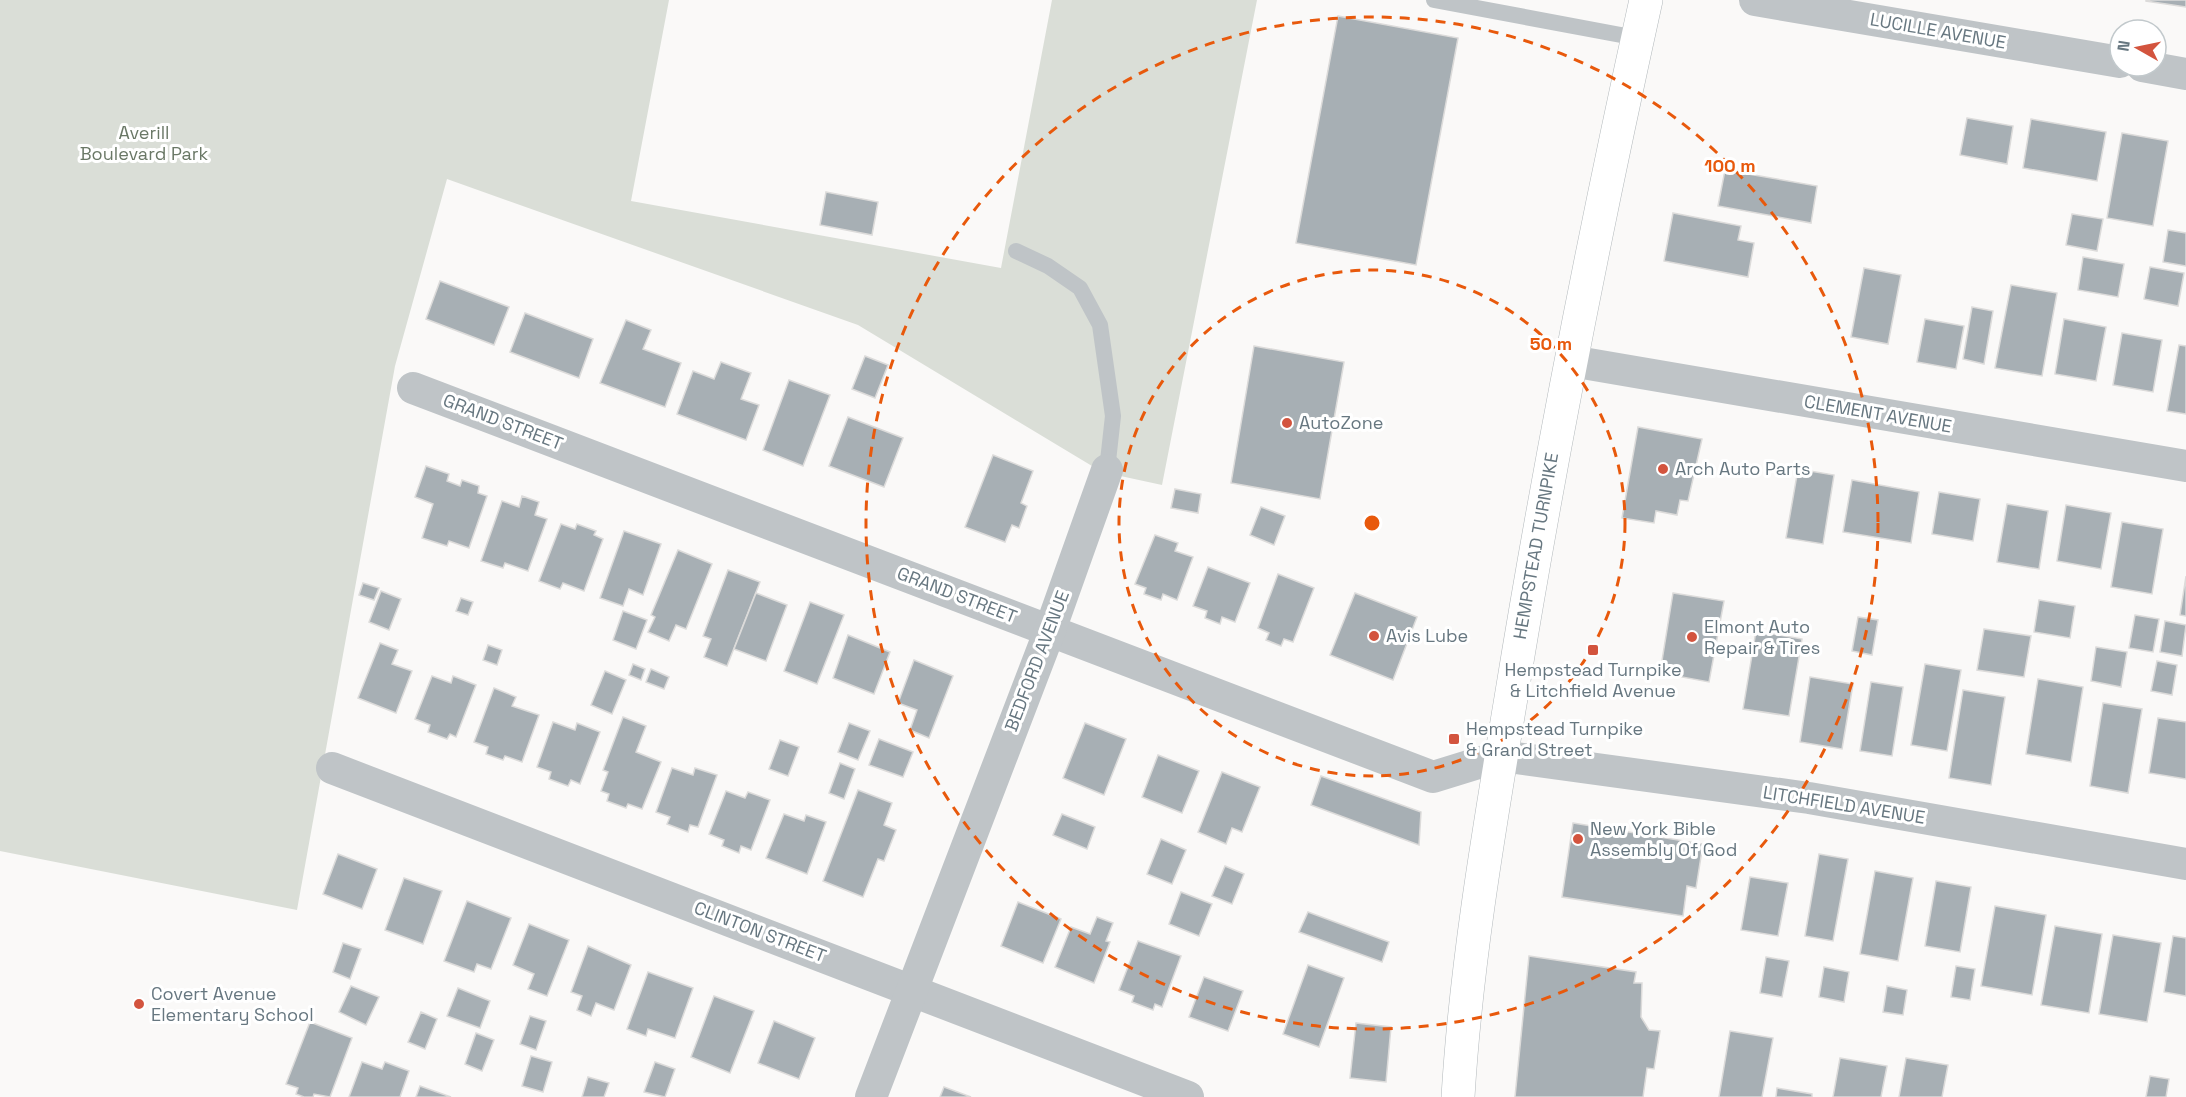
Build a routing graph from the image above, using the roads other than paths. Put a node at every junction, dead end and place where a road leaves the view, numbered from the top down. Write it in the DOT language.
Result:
graph roads {
  1 [pos="1434,0"];
  2 [pos="1646,0"];
  3 [pos="1755,0"];
  4 [pos="1637,38"];
  5 [pos="2108,60"];
  6 [pos="2168,71"];
  7 [pos="2186,74"];
  8 [pos="1016,251"];
  9 [pos="1571,361"];
  10 [pos="413,388"];
  11 [pos="2186,466"];
  12 [pos="1107,470"];
  13 [pos="1050,630"];
  14 [pos="1502,756"];
  15 [pos="332,768"];
  16 [pos="2186,864"];
  17 [pos="912,991"];
  18 [pos="871,1097"];
  19 [pos="1188,1097"];
  20 [pos="1458,1097"];
  1 -- 4 [label="lane"];
  2 -- 4 [label="main road, HEMPSTEAD TURNPIKE"];
  3 -- 5 [label="street, LUCILLE AVENUE"];
  4 -- 9 [label="main road, HEMPSTEAD TURNPIKE"];
  6 -- 7 [label="street"];
  8 -- 12 [label="lane, BEDFORD AVENUE"];
  9 -- 11 [label="street, CLEMENT AVENUE"];
  9 -- 14 [label="main road, HEMPSTEAD TURNPIKE"];
  10 -- 13 [label="street, GRAND STREET"];
  12 -- 13 [label="street, BEDFORD AVENUE"];
  13 -- 14 [label="street, GRAND STREET"];
  13 -- 17 [label="street, BEDFORD AVENUE"];
  14 -- 16 [label="street, LITCHFIELD AVENUE"];
  14 -- 20 [label="main road, HEMPSTEAD TURNPIKE"];
  15 -- 17 [label="street, CLINTON STREET"];
  17 -- 18 [label="street, BEDFORD AVENUE"];
  17 -- 19 [label="street, CLINTON STREET"];
}
